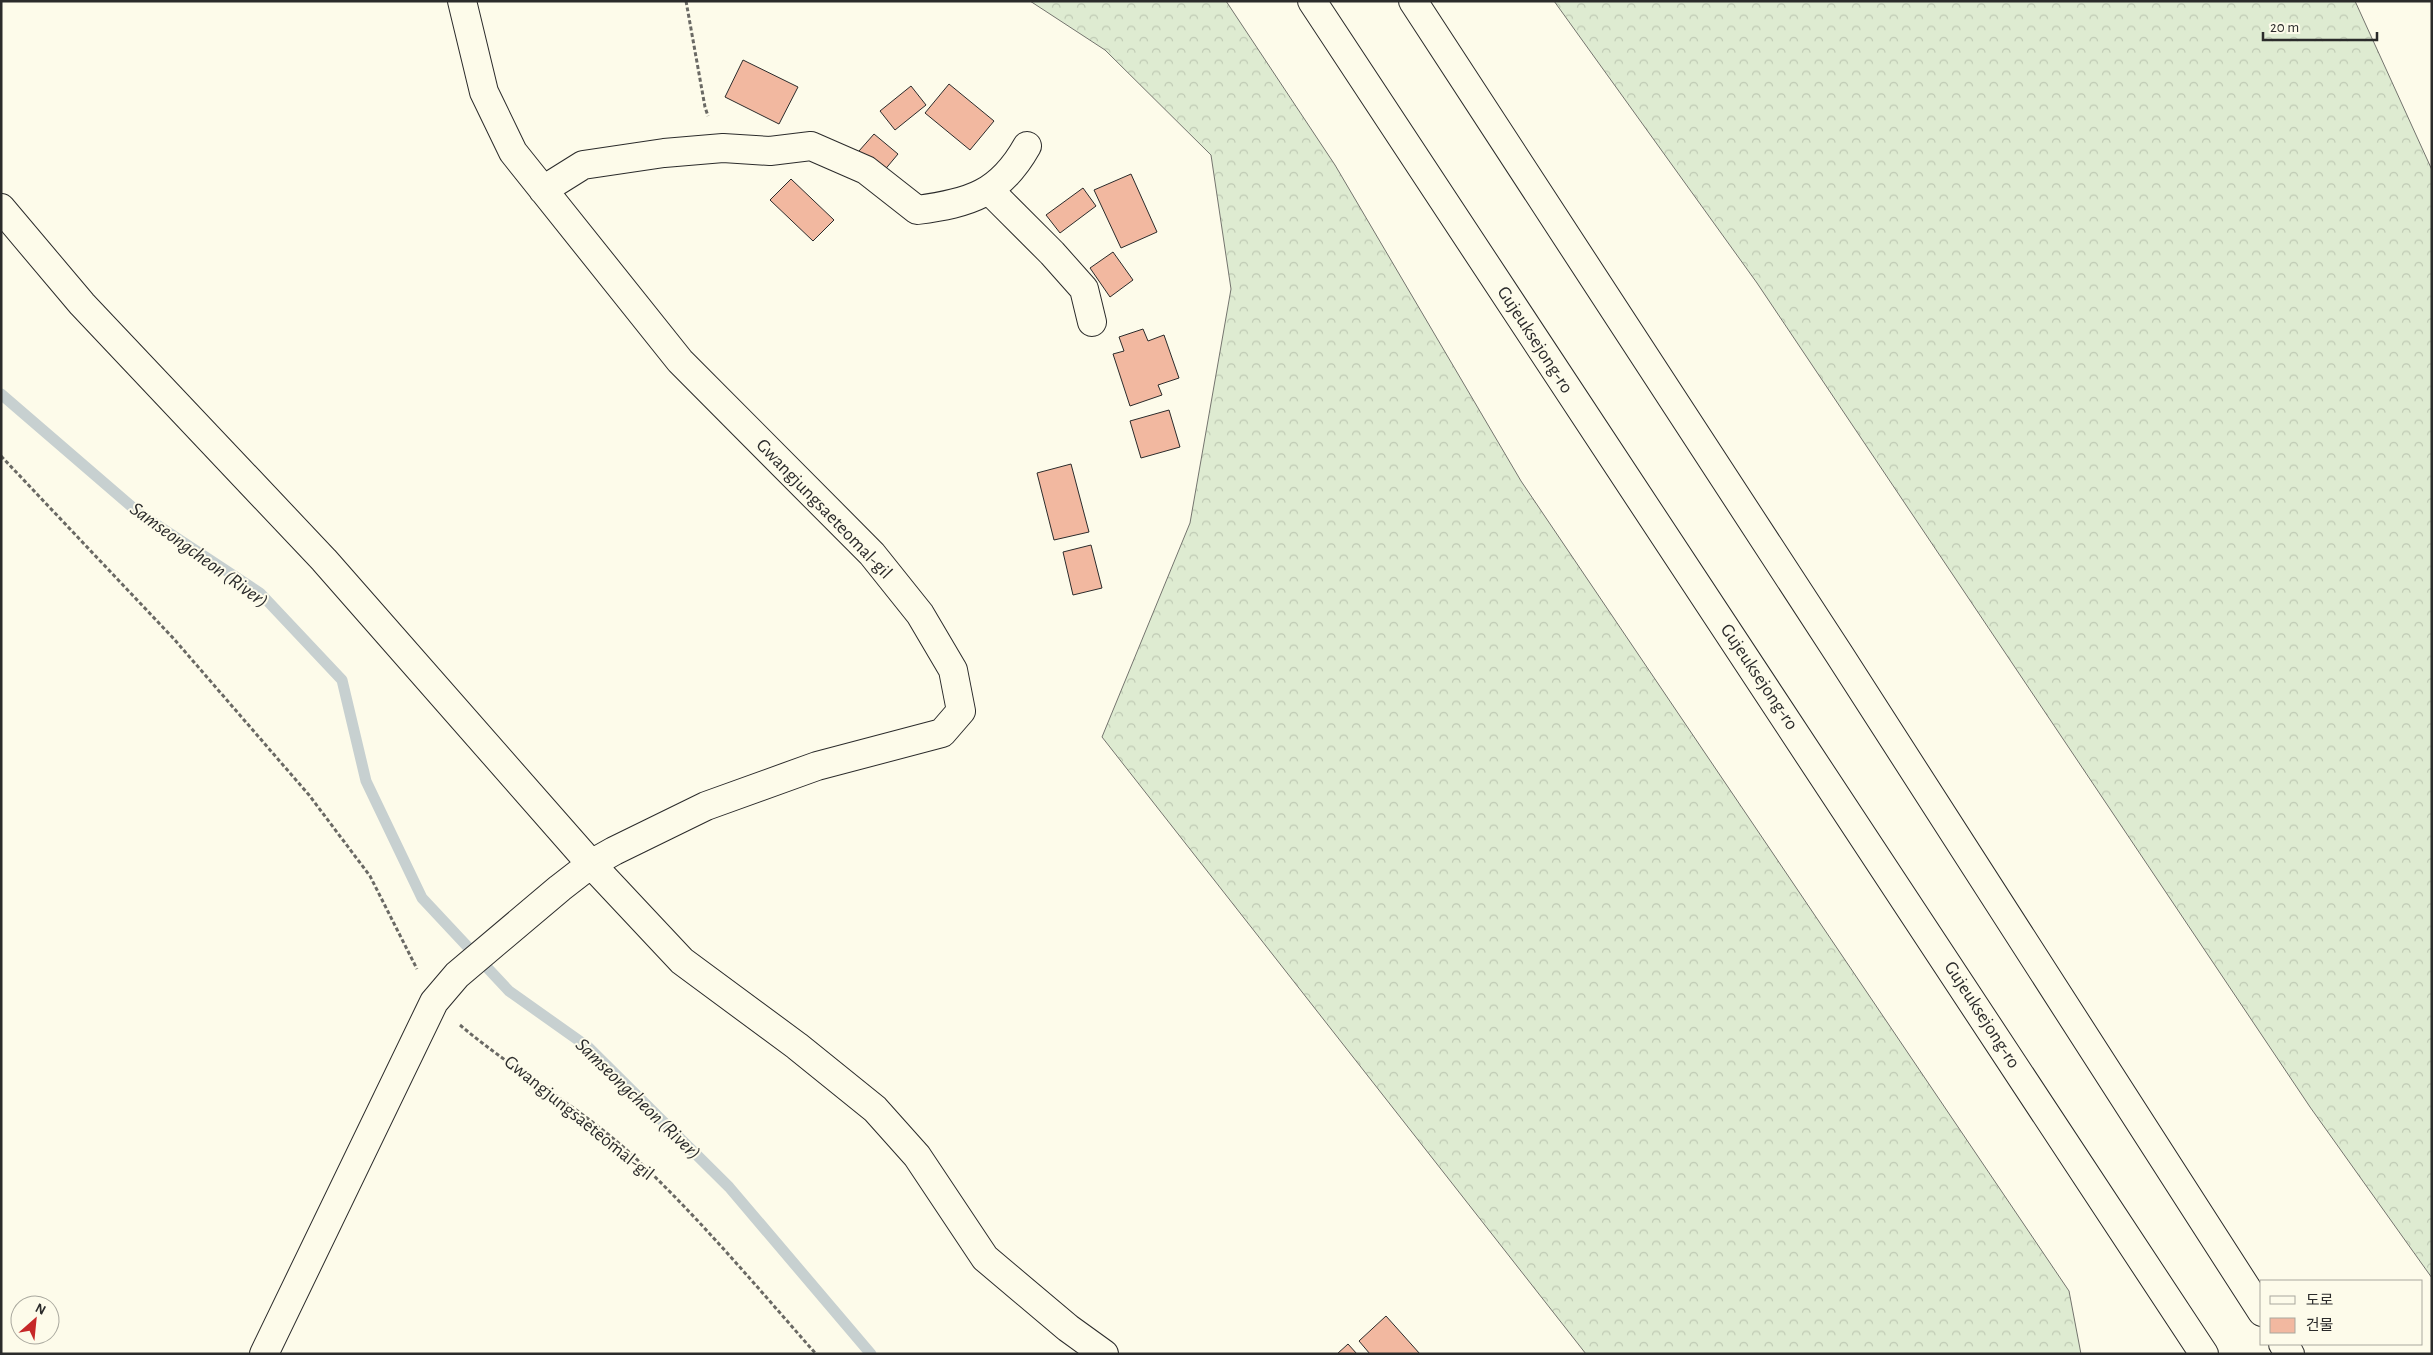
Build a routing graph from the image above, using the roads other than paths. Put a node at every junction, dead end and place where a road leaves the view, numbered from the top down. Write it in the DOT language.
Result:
graph roads {
  1 [pos="462,1"];
  2 [pos="1312,1"];
  3 [pos="1413,1"];
  4 [pos="1028,146"];
  5 [pos="543,190"];
  6 [pos="990,191"];
  7 [pos="1,208"];
  8 [pos="1092,322"];
  9 [pos="591,864"];
  10 [pos="2260,1309"];
  11 [pos="264,1354"];
  12 [pos="1104,1354"];
  13 [pos="2204,1354"];
  1 -- 5 [label="main road, Gwangjungsaeteomal-gil"];
  2 -- 13 [label="main road, Gujeuksejong-ro"];
  3 -- 10 [label="main road"];
  4 -- 6 [label="main road"];
  5 -- 6 [label="main road"];
  5 -- 9 [label="main road, Gwangjungsaeteomal-gil"];
  6 -- 8 [label="main road"];
  7 -- 9 [label="main road"];
  9 -- 11 [label="main road, Gwangjungsaeteomal-gil"];
  9 -- 12 [label="main road"];
}
